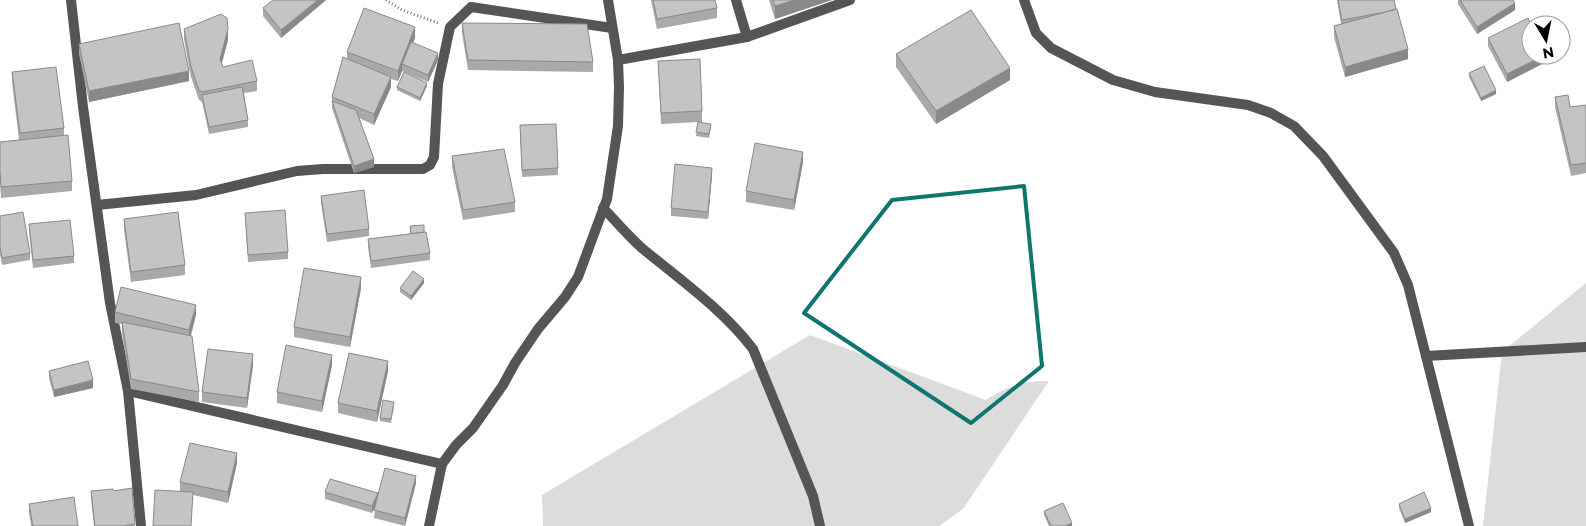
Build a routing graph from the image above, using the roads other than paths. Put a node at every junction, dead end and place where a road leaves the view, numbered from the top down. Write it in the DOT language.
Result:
graph roads {
  1 [pos="71,0"];
  2 [pos="608,0"];
  3 [pos="736,0"];
  4 [pos="850,0"];
  5 [pos="1024,0"];
  6 [pos="612,28"];
  7 [pos="747,38"];
  8 [pos="618,60"];
  9 [pos="97,205"];
  10 [pos="603,208"];
  11 [pos="1586,347"];
  12 [pos="1426,356"];
  13 [pos="128,391"];
  14 [pos="442,464"];
  15 [pos="141,526"];
  16 [pos="429,526"];
  17 [pos="820,526"];
  18 [pos="1469,526"];
  1 -- 9 [label="street"];
  2 -- 6 [label="street"];
  3 -- 7 [label="street"];
  4 -- 7 [label="street"];
  5 -- 12 [label="street"];
  6 -- 8 [label="street"];
  6 -- 9 [label="street"];
  7 -- 8 [label="street"];
  8 -- 10 [label="street"];
  9 -- 13 [label="street"];
  10 -- 14 [label="street"];
  10 -- 17 [label="street"];
  11 -- 12 [label="street"];
  12 -- 18 [label="street"];
  13 -- 14 [label="street"];
  13 -- 15 [label="street"];
  14 -- 16 [label="street"];
}
